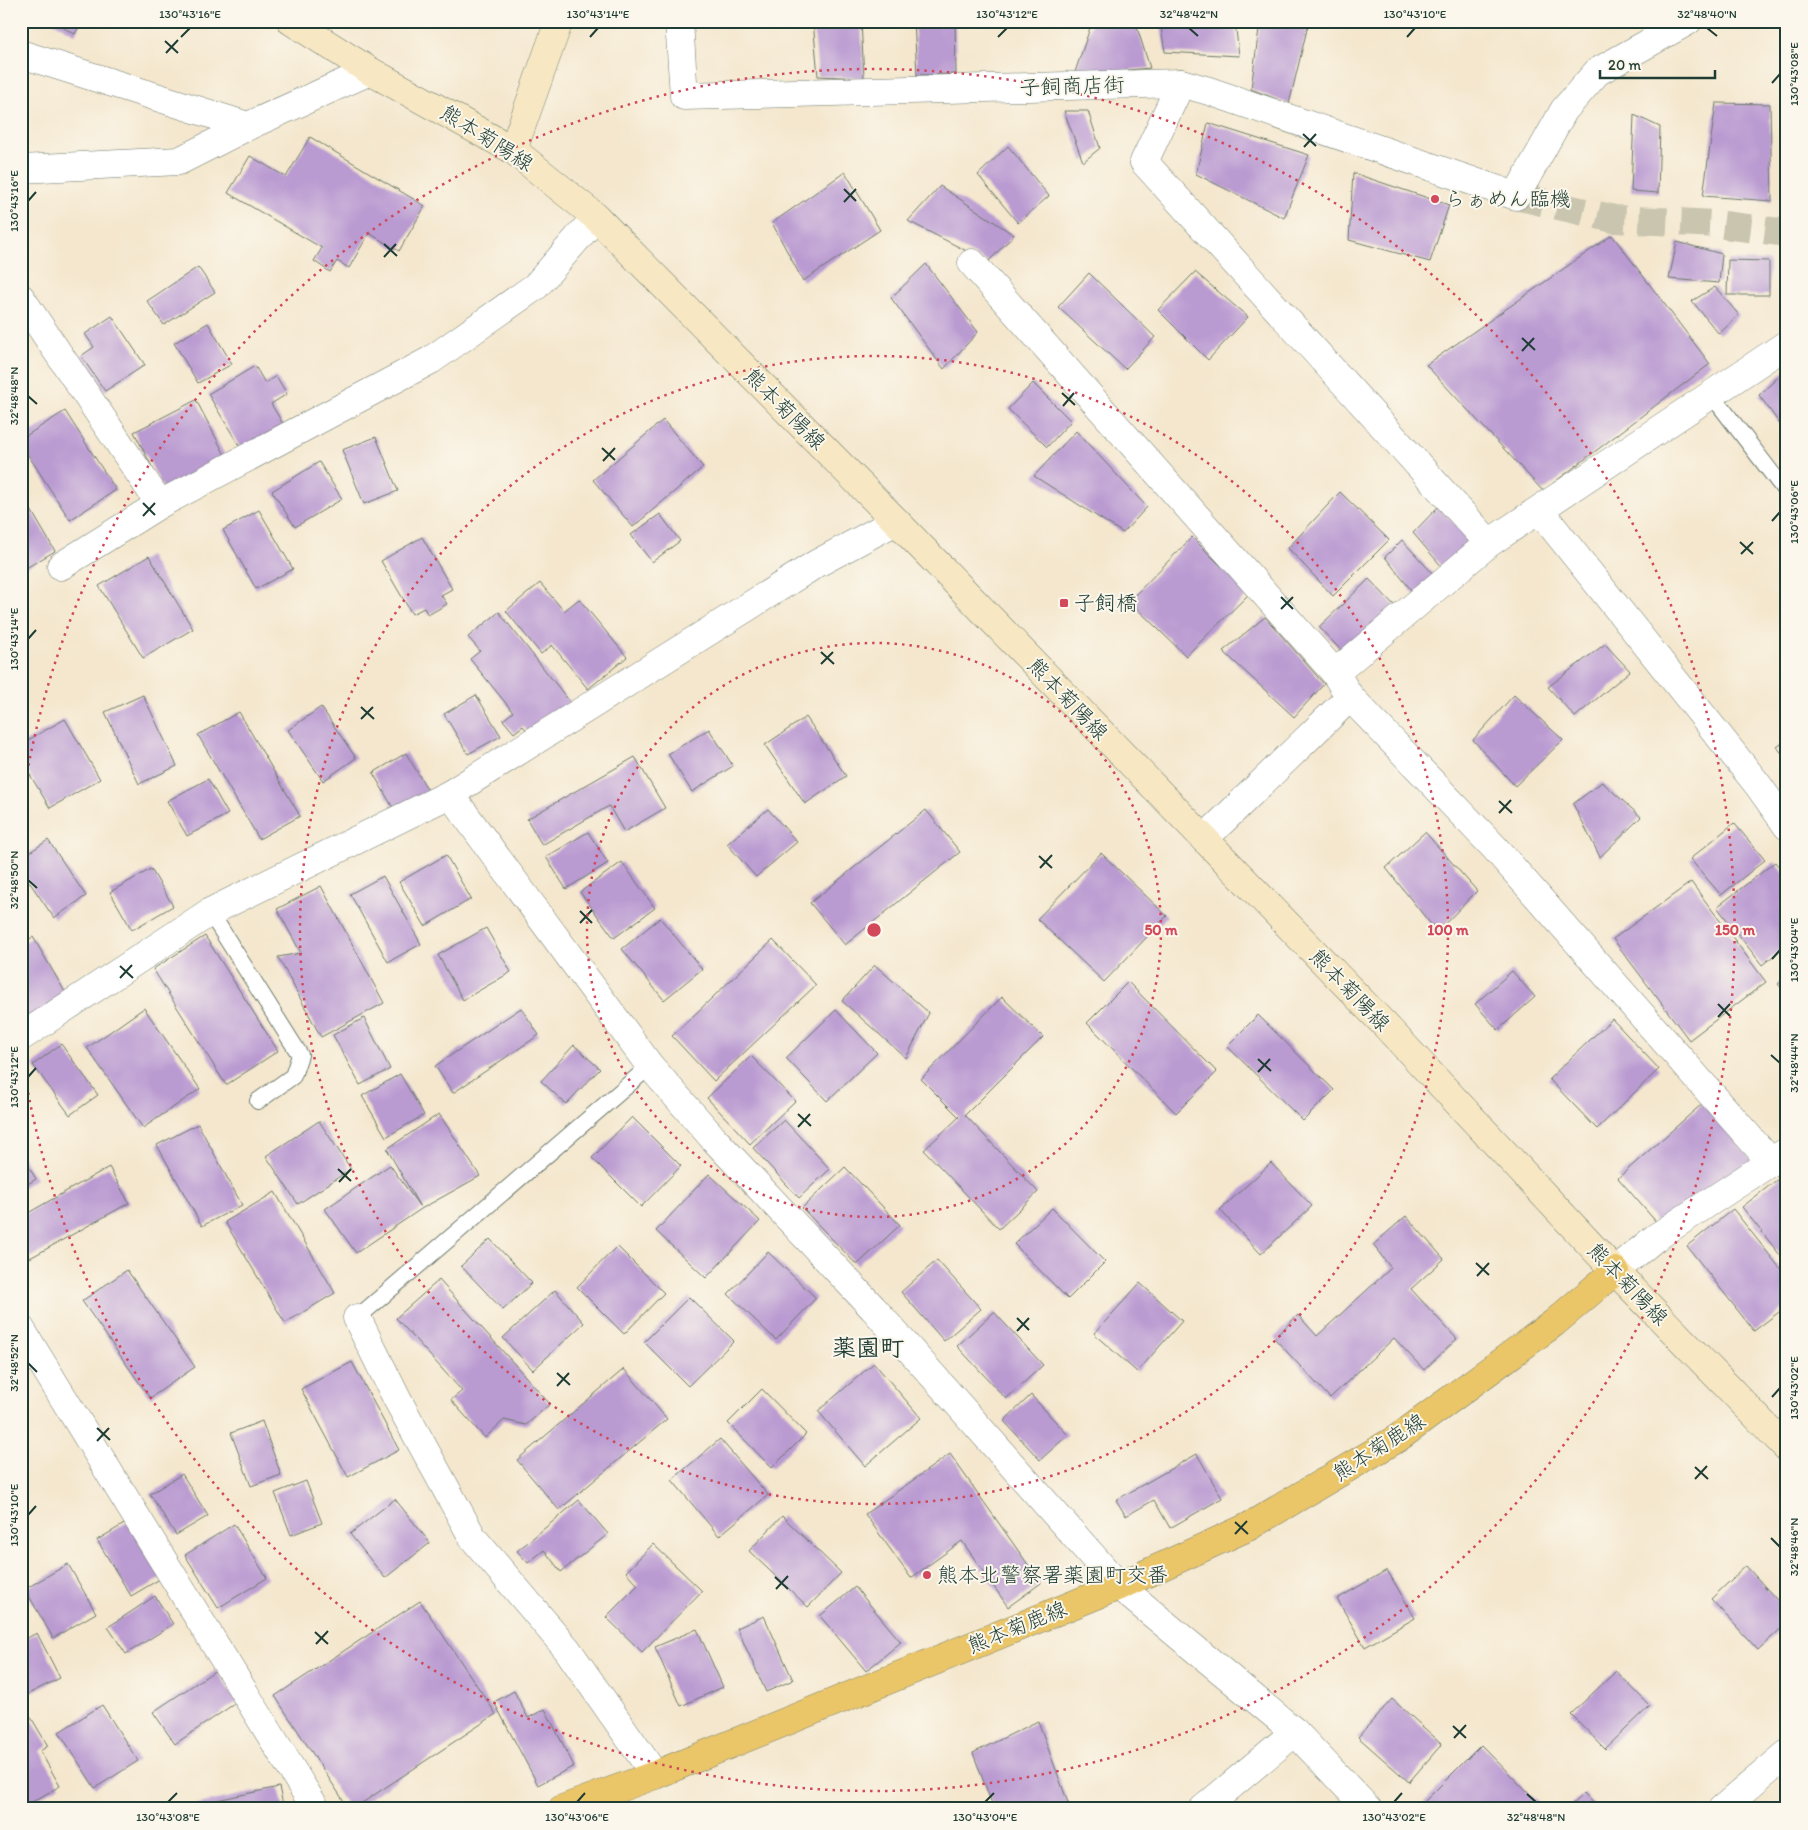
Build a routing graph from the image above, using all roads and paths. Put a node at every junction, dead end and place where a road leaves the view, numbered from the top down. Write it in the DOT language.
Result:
graph roads {
  1 [pos="291,21"];
  2 [pos="559,21"];
  3 [pos="679,21"];
  4 [pos="1688,21"];
  5 [pos="21,54"];
  6 [pos="370,71"];
  7 [pos="1181,83"];
  8 [pos="248,126"];
  9 [pos="513,150"];
  10 [pos="21,170"];
  11 [pos="596,216"];
  12 [pos="972,263"];
  13 [pos="21,298"];
  14 [pos="1787,344"];
  15 [pos="1712,395"];
  16 [pos="1787,492"];
  17 [pos="160,504"];
  18 [pos="1540,511"];
  19 [pos="896,521"];
  20 [pos="1490,542"];
  21 [pos="61,566"];
  22 [pos="1335,673"];
  23 [pos="1350,697"];
  24 [pos="450,794"];
  25 [pos="1787,826"];
  26 [pos="1204,839"];
  27 [pos="210,912"];
  28 [pos="21,1037"];
  29 [pos="650,1066"];
  30 [pos="258,1101"];
  31 [pos="1779,1157"];
  32 [pos="1615,1271"];
  33 [pos="357,1318"];
  34 [pos="21,1329"];
  35 [pos="1787,1448"];
  36 [pos="1119,1586"];
  37 [pos="1295,1732"];
  38 [pos="1787,1754"];
  39 [pos="655,1775"];
  40 [pos="316,1809"];
  41 [pos="562,1809"];
  42 [pos="1203,1809"];
  43 [pos="1368,1809"];
  44 [pos="1722,1809"];
  1 -- 6 [label="main road, 熊本菊陽線"];
  2 -- 9 [label="main road"];
  3 -- 7 [label="street, 子飼商店街"];
  4 -- 7 [label="street, 子飼商店街"];
  5 -- 8 [label="street"];
  6 -- 8 [label="street"];
  6 -- 9 [label="main road, 熊本菊陽線"];
  7 -- 20 [label="street"];
  8 -- 10 [label="street"];
  9 -- 11 [label="main road, 熊本菊陽線"];
  11 -- 17 [label="street"];
  11 -- 19 [label="main road, 熊本菊陽線"];
  12 -- 22 [label="street"];
  13 -- 17 [label="street"];
  14 -- 15 [label="street"];
  15 -- 16 [label="lane"];
  15 -- 18 [label="street"];
  17 -- 21 [label="street"];
  18 -- 20 [label="street"];
  18 -- 25 [label="street"];
  19 -- 24 [label="street"];
  19 -- 26 [label="main road, 熊本菊陽線"];
  20 -- 22 [label="street"];
  22 -- 23 [label="street"];
  23 -- 26 [label="street"];
  23 -- 31 [label="street"];
  24 -- 27 [label="street"];
  24 -- 29 [label="street"];
  26 -- 32 [label="main road, 熊本菊陽線"];
  27 -- 28 [label="street"];
  27 -- 30 [label="lane"];
  29 -- 33 [label="lane"];
  29 -- 36 [label="street"];
  31 -- 32 [label="street"];
  32 -- 35 [label="main road, 熊本菊陽線"];
  32 -- 36 [label="main road, 熊本菊鹿線"];
  33 -- 39 [label="street"];
  34 -- 40 [label="street"];
  36 -- 37 [label="street"];
  36 -- 39 [label="main road, 熊本菊鹿線"];
  37 -- 42 [label="street"];
  37 -- 43 [label="street"];
  38 -- 44 [label="street"];
  39 -- 41 [label="main road, 熊本菊鹿線"];
}
